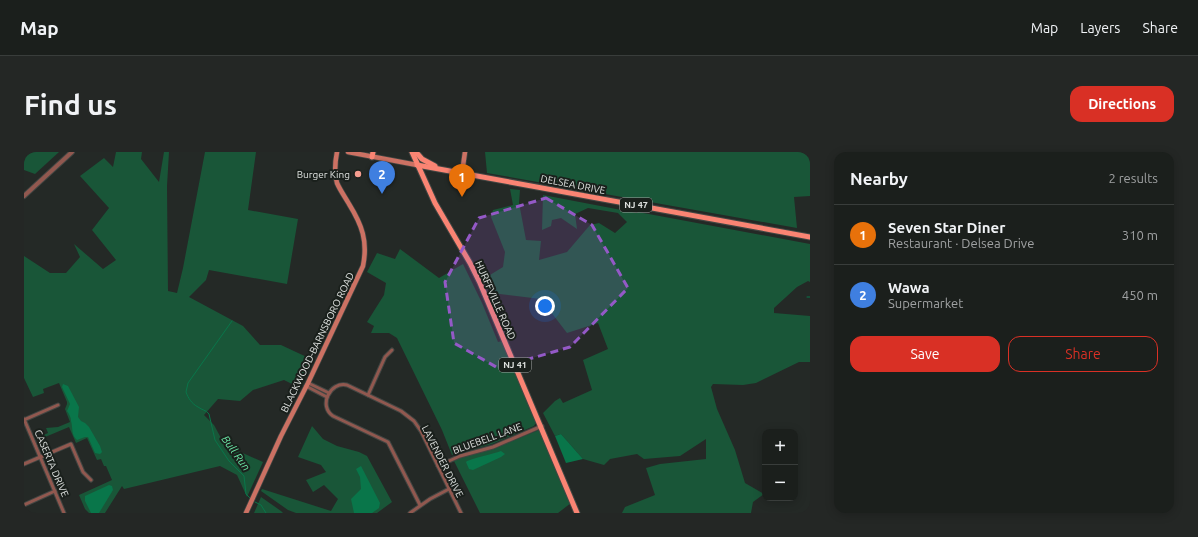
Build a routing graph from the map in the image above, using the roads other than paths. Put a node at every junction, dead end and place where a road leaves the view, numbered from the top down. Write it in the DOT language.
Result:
graph roads {
  1 [pos="72,152"];
  2 [pos="337,152"];
  3 [pos="348,152"];
  4 [pos="412,152"];
  5 [pos="416,152"];
  6 [pos="465,152"];
  7 [pos="373,154"];
  8 [pos="418,165"];
  9 [pos="440,169"];
  10 [pos="462,173"];
  11 [pos="24,196"];
  12 [pos="810,237"];
  13 [pos="392,350"];
  14 [pos="307,385"];
  15 [pos="328,395"];
  16 [pos="368,395"];
  17 [pos="58,405"];
  18 [pos="24,420"];
  19 [pos="542,426"];
  20 [pos="40,457"];
  21 [pos="24,464"];
  22 [pos="438,466"];
  23 [pos="91,480"];
  24 [pos="449,489"];
  25 [pos="55,491"];
  26 [pos="24,505"];
  27 [pos="420,505"];
  28 [pos="64,513"];
  29 [pos="246,513"];
  30 [pos="410,513"];
  31 [pos="461,513"];
  32 [pos="578,513"];
  1 -- 11 [label="street"];
  2 -- 14 [label="main road, BLACKWOOD-BARNSBORO ROAD"];
  3 -- 7 [label="main road"];
  4 -- 8 [label="main road"];
  5 -- 9 [label="main road, NJ 47"];
  6 -- 10 [label="main road"];
  7 -- 8 [label="main road"];
  8 -- 9 [label="main road, DELSEA DRIVE / NJ 47"];
  8 -- 19 [label="main road, HURFFVILLE ROAD / NJ 41"];
  9 -- 10 [label="main road, DELSEA DRIVE / NJ 47"];
  10 -- 12 [label="main road, DELSEA DRIVE / NJ 47"];
  13 -- 16 [label="street"];
  14 -- 15 [label="street"];
  14 -- 29 [label="main road, BLACKWOOD-BARNSBORO ROAD"];
  15 -- 16 [label="street, LAVENDER DRIVE"];
  15 -- 27 [label="street"];
  16 -- 22 [label="street, LAVENDER DRIVE"];
  17 -- 18 [label="street"];
  18 -- 20 [label="street, CASERTA DRIVE"];
  19 -- 22 [label="street, BLUEBELL LANE"];
  19 -- 32 [label="main road, HURFFVILLE ROAD / NJ 41"];
  20 -- 21 [label="street"];
  20 -- 23 [label="street"];
  20 -- 25 [label="street, CASERTA DRIVE"];
  22 -- 24 [label="street, LAVENDER DRIVE"];
  24 -- 27 [label="street"];
  24 -- 31 [label="street, LAVENDER DRIVE"];
  25 -- 26 [label="street"];
  25 -- 28 [label="street, CASERTA DRIVE"];
  27 -- 30 [label="street"];
}
